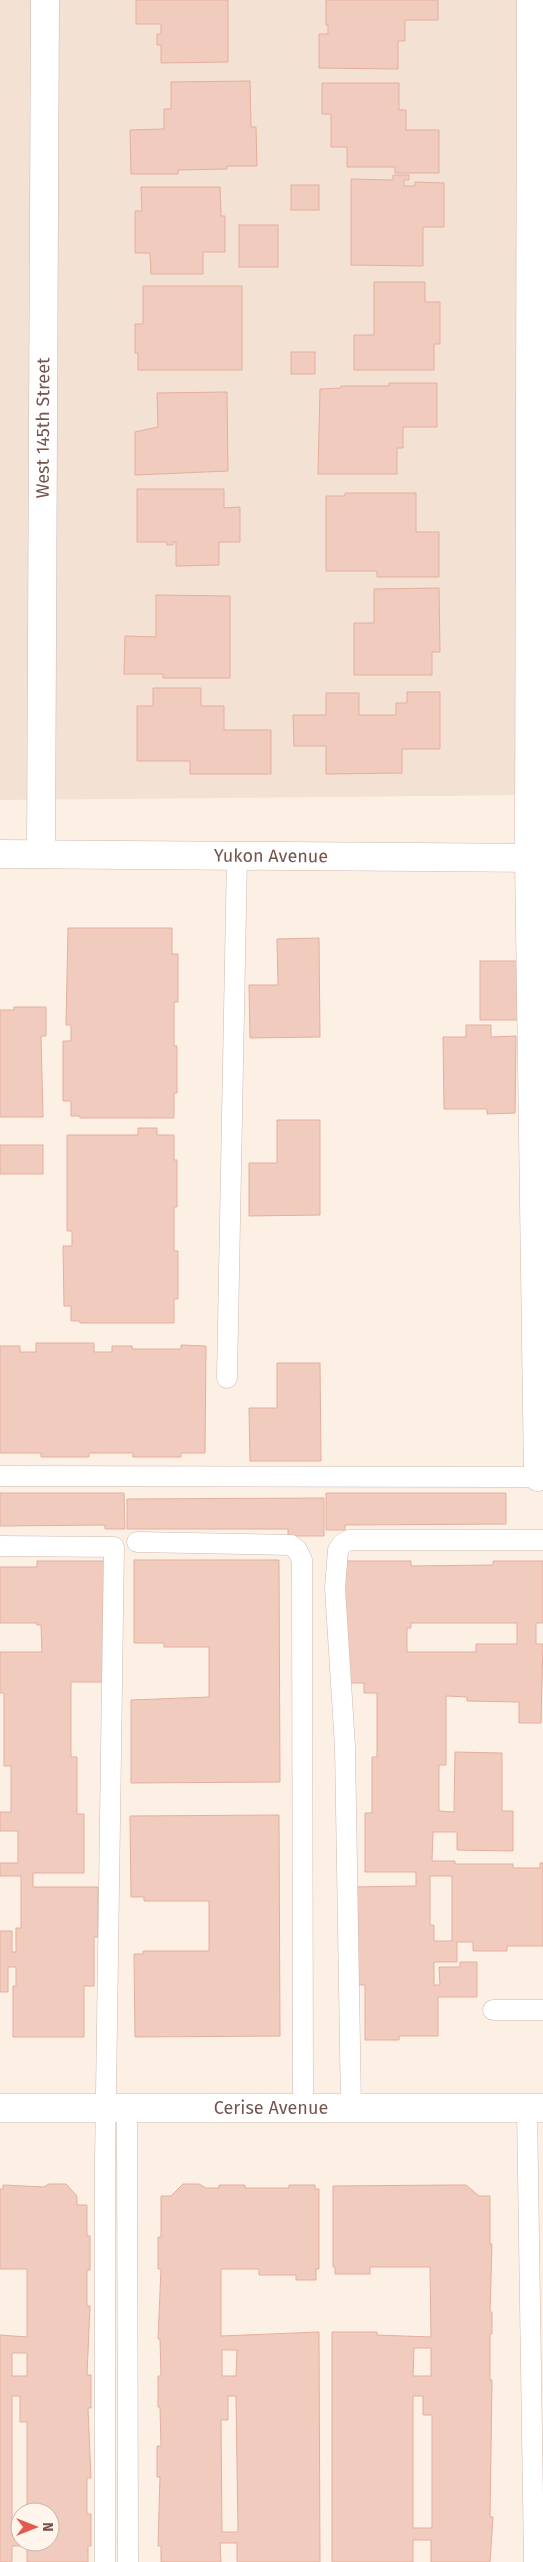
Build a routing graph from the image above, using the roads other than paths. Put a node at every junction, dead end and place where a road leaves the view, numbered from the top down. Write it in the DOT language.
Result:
graph roads {
  1 [pos="45,0"];
  2 [pos="531,0"];
  3 [pos="0,854"];
  4 [pos="40,854"];
  5 [pos="237,856"];
  6 [pos="536,858"];
  7 [pos="227,1378"];
  8 [pos="0,1476"];
  9 [pos="541,1477"];
  10 [pos="543,1540"];
  11 [pos="137,1542"];
  12 [pos="0,1546"];
  13 [pos="493,2010"];
  14 [pos="543,2010"];
  15 [pos="117,2107"];
  16 [pos="303,2107"];
  17 [pos="352,2107"];
  18 [pos="0,2108"];
  19 [pos="535,2108"];
  20 [pos="105,2562"];
  21 [pos="128,2562"];
  22 [pos="534,2562"];
  1 -- 4 [label="street, West 145th Street"];
  2 -- 6 [label="street"];
  3 -- 4 [label="street, Yukon Avenue"];
  4 -- 5 [label="street, Yukon Avenue"];
  5 -- 6 [label="street, Yukon Avenue"];
  5 -- 7 [label="lane"];
  6 -- 9 [label="street"];
  8 -- 9 [label="lane"];
  10 -- 17 [label="lane"];
  11 -- 16 [label="lane"];
  12 -- 15 [label="lane"];
  13 -- 14 [label="lane"];
  15 -- 16 [label="street, Cerise Avenue"];
  15 -- 18 [label="street, Cerise Avenue"];
  15 -- 20 [label="lane"];
  15 -- 21 [label="lane"];
  16 -- 17 [label="street, Cerise Avenue"];
  17 -- 19 [label="street, Cerise Avenue"];
  19 -- 22 [label="lane"];
}
